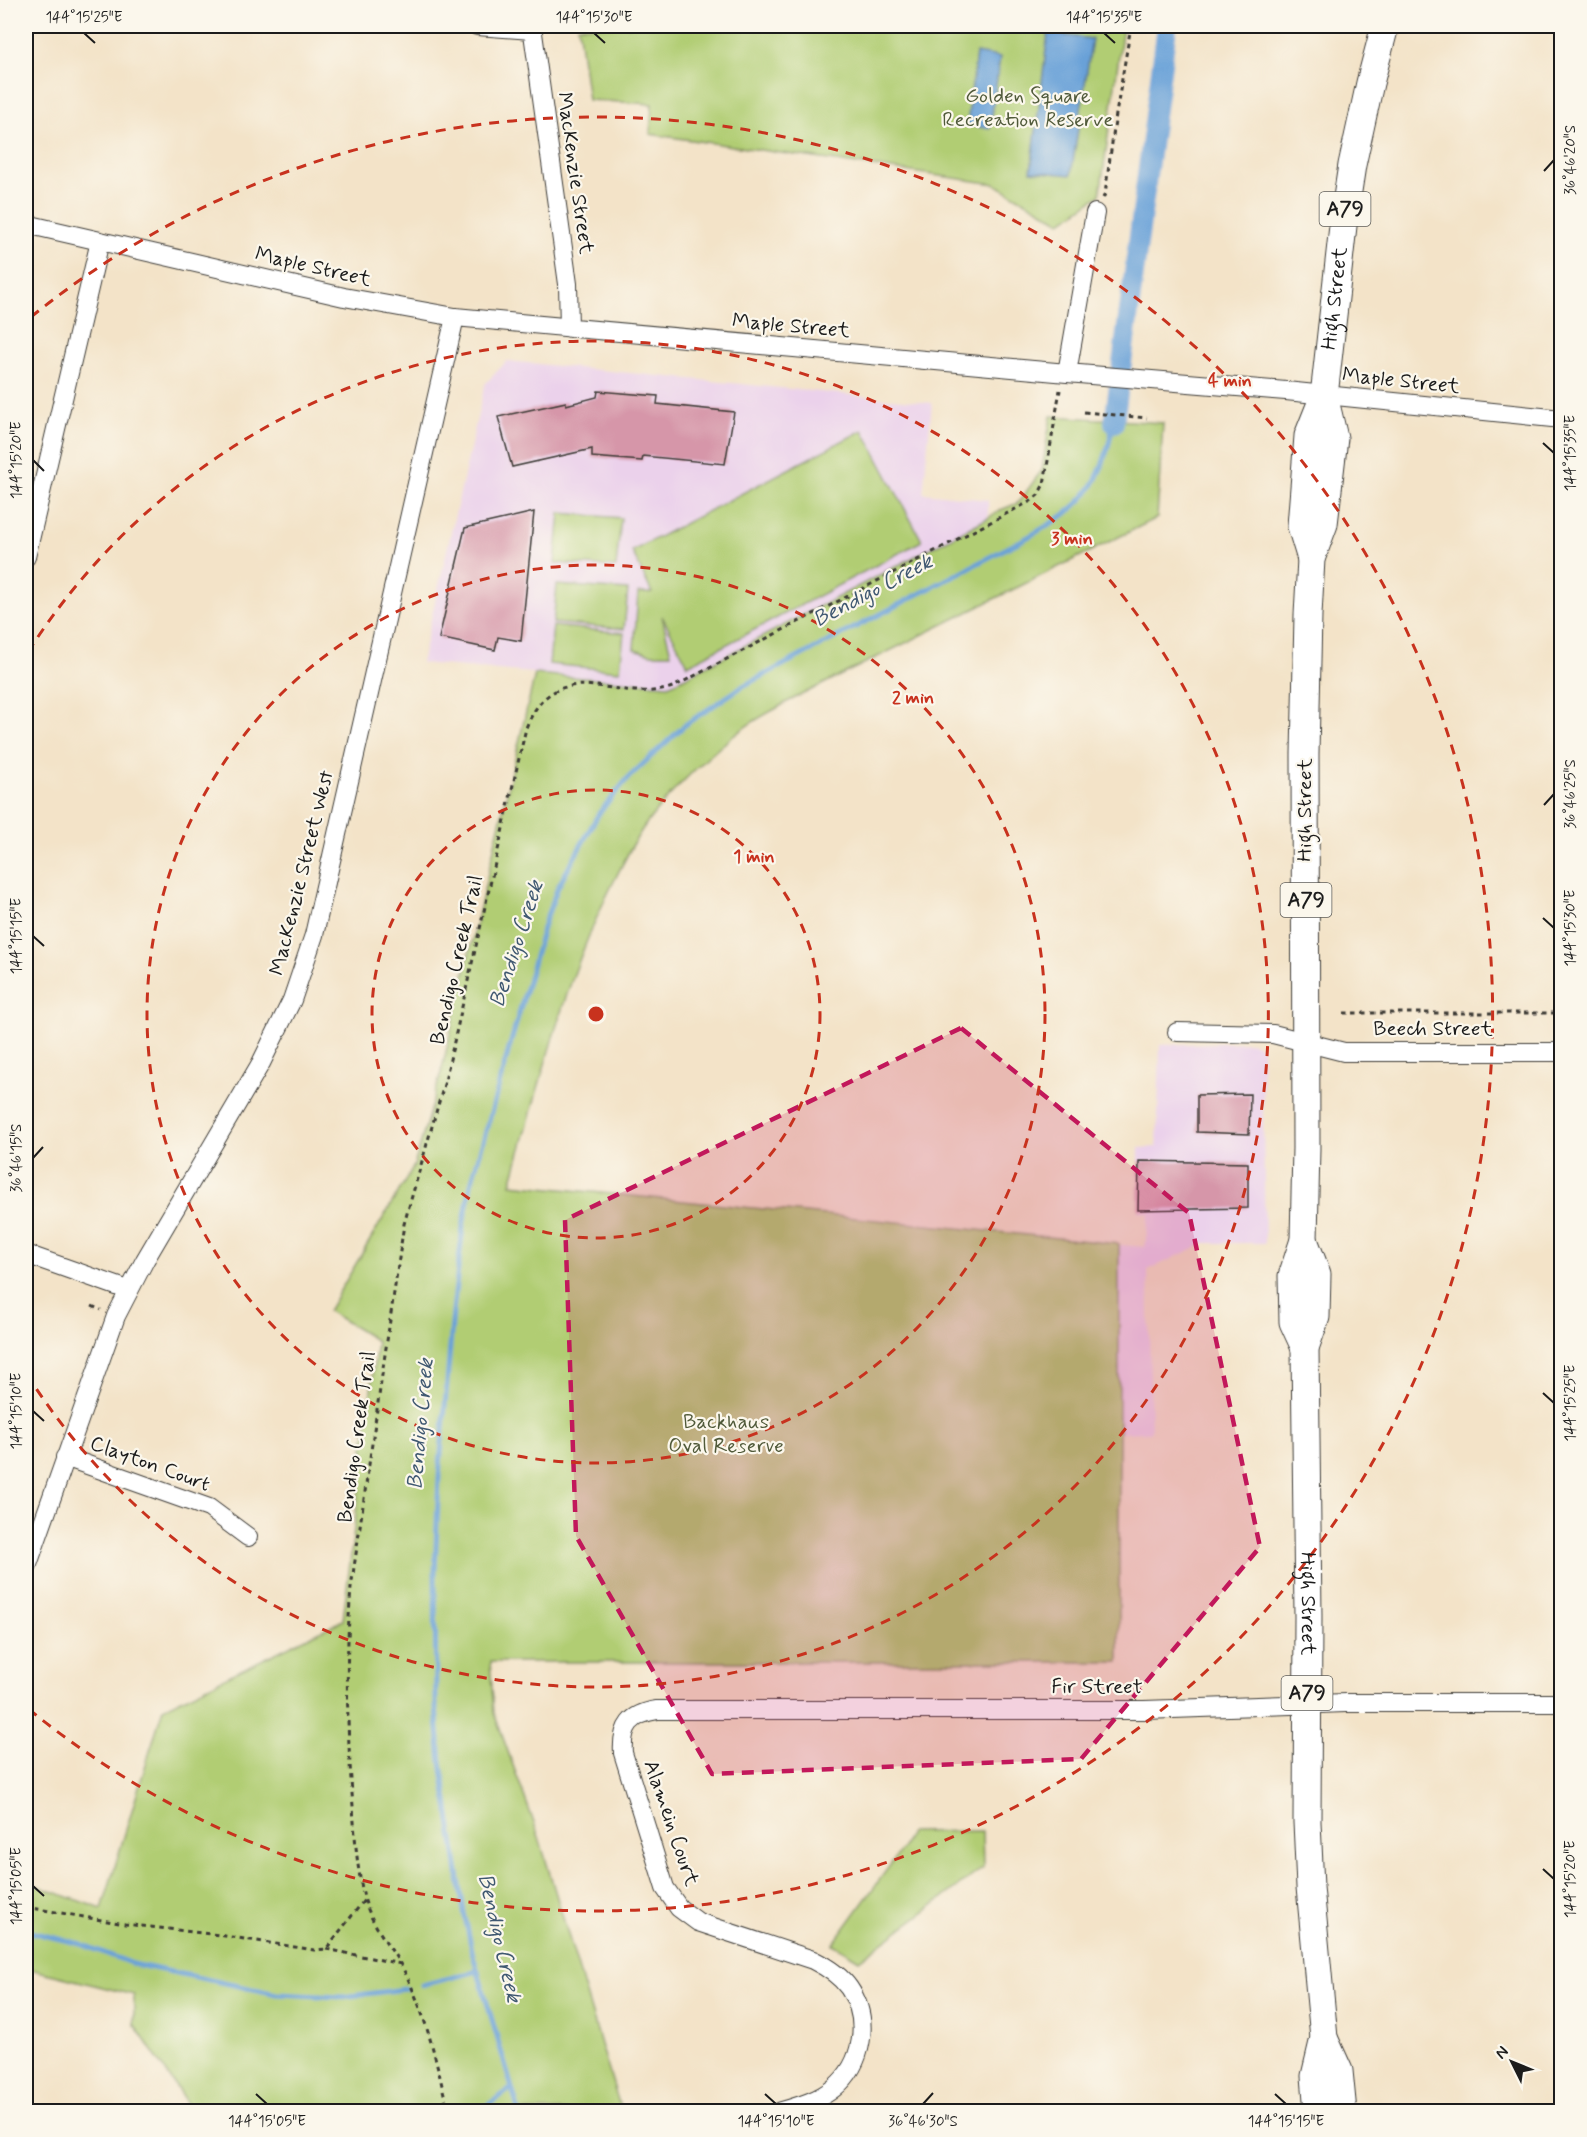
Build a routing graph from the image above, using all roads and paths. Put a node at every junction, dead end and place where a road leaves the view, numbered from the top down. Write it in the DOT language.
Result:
graph roads {
  1 [pos="477,26"];
  2 [pos="1131,26"];
  3 [pos="1385,26"];
  4 [pos="532,28"];
  5 [pos="1095,213"];
  6 [pos="26,224"];
  7 [pos="100,242"];
  8 [pos="455,317"];
  9 [pos="569,328"];
  10 [pos="1067,373"];
  11 [pos="1324,396"];
  12 [pos="1084,412"];
  13 [pos="1147,418"];
  14 [pos="1562,419"];
  15 [pos="26,557"];
  16 [pos="1344,1013"];
  17 [pos="1562,1013"];
  18 [pos="1177,1032"];
  19 [pos="1305,1042"];
  20 [pos="1562,1052"];
  21 [pos="26,1254"];
  22 [pos="128,1290"];
  23 [pos="65,1457"];
  24 [pos="248,1537"];
  25 [pos="26,1570"];
  26 [pos="1562,1703"];
  27 [pos="1307,1704"];
  28 [pos="634,1717"];
  29 [pos="365,1899"];
  30 [pos="26,1907"];
  31 [pos="326,1949"];
  32 [pos="401,1964"];
  33 [pos="1324,2038"];
  34 [pos="448,2112"];
  35 [pos="779,2112"];
  36 [pos="1318,2112"];
  37 [pos="1343,2112"];
  1 -- 4 [label="street"];
  2 -- 5 [label="path"];
  3 -- 11 [label="highway, High Street / A79"];
  4 -- 9 [label="street, MacKenzie Street"];
  5 -- 10 [label="street"];
  6 -- 7 [label="street, Maple Street"];
  7 -- 8 [label="street, Maple Street"];
  7 -- 15 [label="street"];
  8 -- 9 [label="street, Maple Street"];
  8 -- 22 [label="street, MacKenzie Street West"];
  9 -- 10 [label="street, Maple Street"];
  10 -- 11 [label="street, Maple Street"];
  10 -- 29 [label="path, Bendigo Creek Trail"];
  11 -- 14 [label="street, Maple Street"];
  11 -- 19 [label="highway, High Street / A79"];
  12 -- 13 [label="path"];
  16 -- 17 [label="path"];
  18 -- 19 [label="street, Beech Street"];
  19 -- 20 [label="street, Beech Street"];
  19 -- 27 [label="highway, High Street / A79"];
  21 -- 22 [label="street"];
  22 -- 23 [label="street, MacKenzie Street West"];
  23 -- 24 [label="street, Clayton Court"];
  23 -- 25 [label="street, MacKenzie Street West"];
  26 -- 27 [label="street, Fir Street"];
  27 -- 28 [label="street, Fir Street"];
  27 -- 33 [label="highway, High Street / A79"];
  28 -- 35 [label="street, Alamein Court"];
  29 -- 31 [label="path"];
  29 -- 32 [label="path, Bendigo Creek Trail"];
  30 -- 31 [label="path"];
  31 -- 32 [label="path"];
  32 -- 34 [label="path"];
  33 -- 36 [label="highway, High Street / A79"];
  33 -- 37 [label="highway, High Street / A79"];
}
